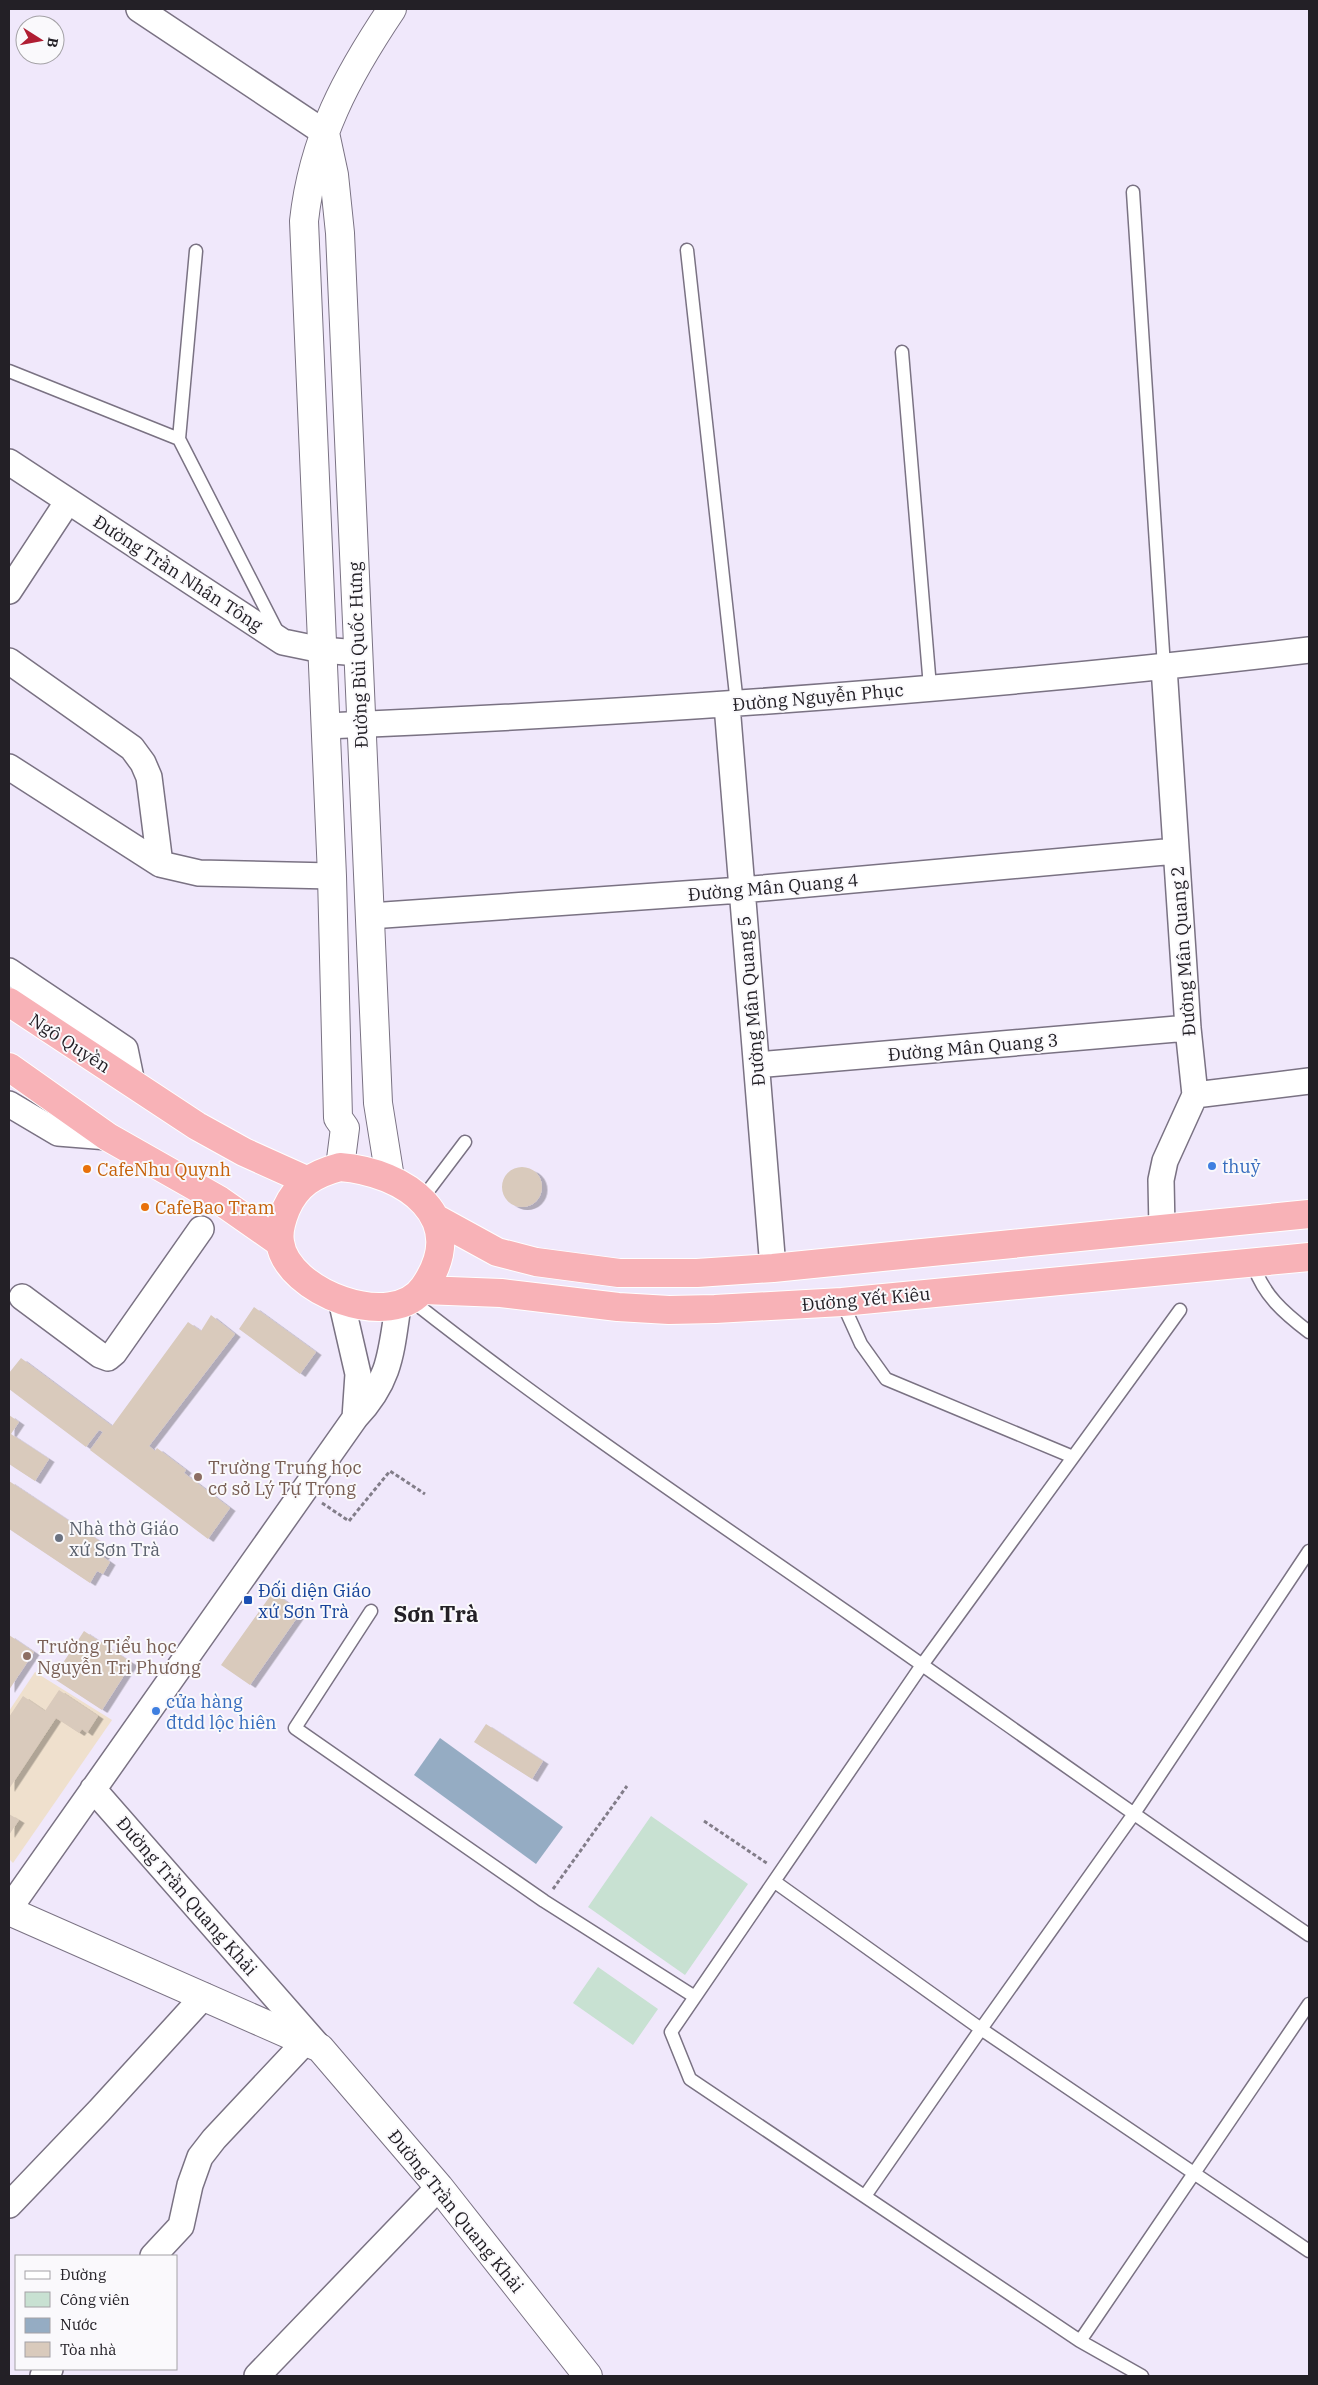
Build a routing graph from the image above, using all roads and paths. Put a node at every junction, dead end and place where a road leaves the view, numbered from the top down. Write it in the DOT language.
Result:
graph roads {
  1 [pos="139,9"];
  2 [pos="392,9"];
  3 [pos="325,133"];
  4 [pos="1132,192"];
  5 [pos="687,250"];
  6 [pos="196,251"];
  7 [pos="902,352"];
  8 [pos="9,371"];
  9 [pos="179,439"];
  10 [pos="9,462"];
  11 [pos="68,501"];
  12 [pos="9,591"];
  13 [pos="283,642"];
  14 [pos="322,650"];
  15 [pos="1309,650"];
  16 [pos="358,652"];
  17 [pos="9,661"];
  18 [pos="1164,667"];
  19 [pos="930,687"];
  20 [pos="732,704"];
  21 [pos="361,725"];
  22 [pos="326,726"];
  23 [pos="9,766"];
  24 [pos="1176,851"];
  25 [pos="160,864"];
  26 [pos="332,876"];
  27 [pos="741,890"];
  28 [pos="370,916"];
  29 [pos="9,971"];
  30 [pos="9,1002"];
  31 [pos="1188,1028"];
  32 [pos="757,1065"];
  33 [pos="9,1067"];
  34 [pos="1309,1081"];
  35 [pos="132,1083"];
  36 [pos="1195,1094"];
  37 [pos="9,1104"];
  38 [pos="108,1137"];
  39 [pos="465,1142"];
  40 [pos="340,1167"];
  41 [pos="390,1178"];
  42 [pos="306,1180"];
  43 [pos="428,1209"];
  44 [pos="1309,1214"];
  45 [pos="201,1229"];
  46 [pos="1162,1229"];
  47 [pos="279,1242"];
  48 [pos="1309,1257"];
  49 [pos="1253,1263"];
  50 [pos="773,1268"];
  51 [pos="22,1297"];
  52 [pos="411,1298"];
  53 [pos="341,1300"];
  54 [pos="842,1302"];
  55 [pos="1180,1310"];
  56 [pos="1309,1332"];
  57 [pos="355,1418"];
  58 [pos="1073,1457"];
  59 [pos="304,1490"];
  60 [pos="425,1494"];
  61 [pos="1309,1551"];
  62 [pos="371,1611"];
  63 [pos="922,1664"];
  64 [pos="627,1786"];
  65 [pos="93,1789"];
  66 [pos="1133,1815"];
  67 [pos="704,1821"];
  68 [pos="778,1878"];
  69 [pos="544,1901"];
  70 [pos="9,1910"];
  71 [pos="1309,1934"];
  72 [pos="204,1996"];
  73 [pos="695,1997"];
  74 [pos="1309,2004"];
  75 [pos="981,2029"];
  76 [pos="312,2045"];
  77 [pos="1194,2174"];
  78 [pos="440,2187"];
  79 [pos="865,2196"];
  80 [pos="9,2205"];
  81 [pos="1309,2251"];
  82 [pos="154,2255"];
  83 [pos="1080,2341"];
  84 [pos="257,2376"];
  85 [pos="588,2376"];
  86 [pos="1142,2376"];
  1 -- 3 [label="street"];
  2 -- 3 [label="street, Đường Bùi Quốc Hưng"];
  3 -- 14 [label="street, Đường Bùi Quốc Hưng"];
  3 -- 16 [label="street, Đường Bùi Quốc Hưng"];
  4 -- 18 [label="lane"];
  5 -- 20 [label="lane"];
  6 -- 9 [label="lane"];
  7 -- 19 [label="lane"];
  8 -- 9 [label="lane"];
  9 -- 13 [label="lane"];
  10 -- 11 [label="street, Đường Trần Nhân Tông"];
  11 -- 12 [label="street"];
  11 -- 13 [label="street, Đường Trần Nhân Tông"];
  13 -- 14 [label="street, Đường Trần Nhân Tông"];
  14 -- 16 [label="street, Đường Trần Nhân Tông"];
  14 -- 22 [label="street, Đường Bùi Quốc Hưng"];
  15 -- 18 [label="street, Đường Nguyễn Phục"];
  16 -- 21 [label="street, Đường Bùi Quốc Hưng"];
  17 -- 25 [label="street"];
  18 -- 19 [label="street, Đường Nguyễn Phục"];
  18 -- 24 [label="street, Đường Mân Quang 2"];
  19 -- 20 [label="street, Đường Nguyễn Phục"];
  20 -- 21 [label="street, Đường Nguyễn Phục"];
  20 -- 27 [label="street, Đường Mân Quang 5"];
  21 -- 22 [label="street, Đường Nguyễn Phục"];
  21 -- 28 [label="street, Đường Bùi Quốc Hưng"];
  22 -- 26 [label="street, Đường Bùi Quốc Hưng"];
  23 -- 25 [label="street"];
  24 -- 27 [label="street, Đường Mân Quang 4"];
  24 -- 31 [label="street, Đường Mân Quang 2"];
  25 -- 26 [label="street"];
  26 -- 40 [label="street, Đường Bùi Quốc Hưng"];
  27 -- 28 [label="street, Đường Mân Quang 4"];
  27 -- 32 [label="street, Đường Mân Quang 5"];
  28 -- 41 [label="street, Đường Bùi Quốc Hưng"];
  29 -- 35 [label="street"];
  30 -- 35 [label="highway, Ngô Quyền"];
  31 -- 32 [label="street, Đường Mân Quang 3"];
  31 -- 36 [label="street, Đường Mân Quang 2"];
  32 -- 50 [label="street, Đường Mân Quang 5"];
  33 -- 38 [label="highway"];
  34 -- 36 [label="street"];
  35 -- 42 [label="highway, Ngô Quyền"];
  36 -- 46 [label="street"];
  37 -- 38 [label="street"];
  38 -- 47 [label="highway"];
  39 -- 43 [label="lane"];
  40 -- 41 [label="highway"];
  40 -- 42 [label="highway"];
  41 -- 43 [label="highway"];
  42 -- 47 [label="highway"];
  43 -- 50 [label="highway"];
  43 -- 52 [label="highway"];
  44 -- 46 [label="highway"];
  45 -- 51 [label="street"];
  46 -- 50 [label="highway"];
  47 -- 53 [label="highway"];
  48 -- 49 [label="highway, Đường Yết Kiêu"];
  49 -- 54 [label="highway, Đường Yết Kiêu"];
  49 -- 56 [label="lane"];
  52 -- 53 [label="highway"];
  52 -- 54 [label="highway, Đường Yết Kiêu"];
  52 -- 57 [label="street"];
  52 -- 63 [label="lane"];
  53 -- 57 [label="street"];
  54 -- 58 [label="lane"];
  55 -- 58 [label="lane"];
  57 -- 59 [label="street"];
  58 -- 63 [label="lane"];
  59 -- 60 [label="path"];
  59 -- 65 [label="street"];
  61 -- 66 [label="lane"];
  62 -- 69 [label="lane"];
  63 -- 66 [label="lane"];
  63 -- 68 [label="lane"];
  64 -- 69 [label="path"];
  65 -- 70 [label="street"];
  65 -- 76 [label="street, Đường Trần Quang Khải"];
  66 -- 71 [label="lane"];
  66 -- 75 [label="lane"];
  67 -- 68 [label="path"];
  68 -- 73 [label="lane"];
  68 -- 75 [label="lane"];
  69 -- 73 [label="lane"];
  70 -- 72 [label="street, Đường Trần Quang Khải"];
  72 -- 76 [label="street, Đường Trần Quang Khải"];
  72 -- 80 [label="street"];
  73 -- 79 [label="lane"];
  74 -- 77 [label="lane"];
  75 -- 77 [label="lane"];
  75 -- 79 [label="lane"];
  76 -- 78 [label="street, Đường Trần Quang Khải"];
  76 -- 82 [label="street"];
  77 -- 81 [label="lane"];
  77 -- 83 [label="lane"];
  78 -- 84 [label="street"];
  78 -- 85 [label="street, Đường Trần Quang Khải"];
  79 -- 83 [label="lane"];
  83 -- 86 [label="lane"];
}
